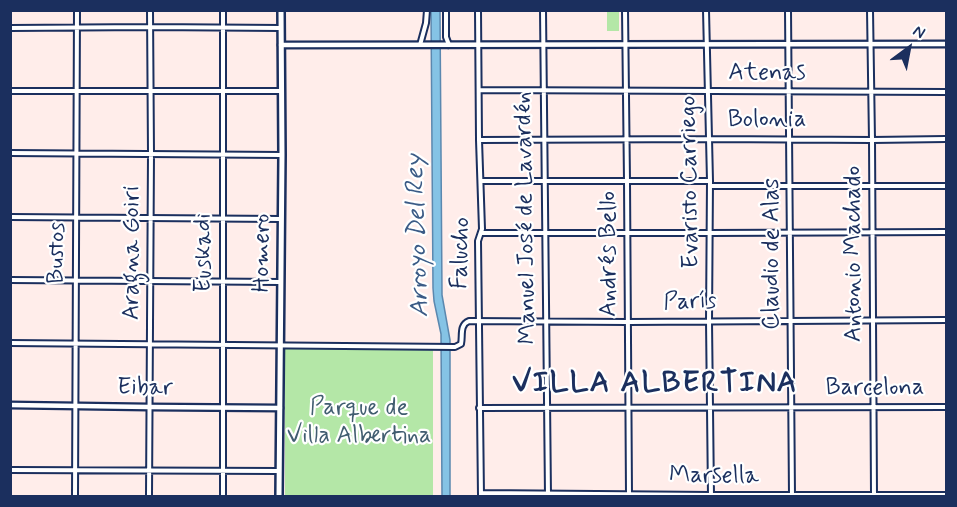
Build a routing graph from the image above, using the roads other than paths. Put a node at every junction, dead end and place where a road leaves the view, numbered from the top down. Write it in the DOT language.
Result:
graph roads {
  1 [pos="76,10"];
  2 [pos="150,10"];
  3 [pos="223,10"];
  4 [pos="281,10"];
  5 [pos="427,10"];
  6 [pos="446,10"];
  7 [pos="478,10"];
  8 [pos="543,10"];
  9 [pos="625,10"];
  10 [pos="706,10"];
  11 [pos="788,10"];
  12 [pos="870,10"];
  13 [pos="150,27"];
  14 [pos="223,27"];
  15 [pos="10,28"];
  16 [pos="76,28"];
  17 [pos="281,28"];
  18 [pos="478,44"];
  19 [pos="625,44"];
  20 [pos="707,44"];
  21 [pos="870,44"];
  22 [pos="946,44"];
  23 [pos="281,45"];
  24 [pos="447,45"];
  25 [pos="543,45"];
  26 [pos="789,45"];
  27 [pos="422,46"];
  28 [pos="479,90"];
  29 [pos="10,91"];
  30 [pos="76,91"];
  31 [pos="150,91"];
  32 [pos="222,91"];
  33 [pos="281,91"];
  34 [pos="544,91"];
  35 [pos="626,91"];
  36 [pos="871,91"];
  37 [pos="708,92"];
  38 [pos="788,92"];
  39 [pos="946,92"];
  40 [pos="626,139"];
  41 [pos="709,139"];
  42 [pos="789,139"];
  43 [pos="946,139"];
  44 [pos="479,140"];
  45 [pos="544,140"];
  46 [pos="872,140"];
  47 [pos="10,153"];
  48 [pos="77,153"];
  49 [pos="151,154"];
  50 [pos="224,154"];
  51 [pos="282,155"];
  52 [pos="544,180"];
  53 [pos="481,181"];
  54 [pos="627,181"];
  55 [pos="710,183"];
  56 [pos="790,185"];
  57 [pos="872,186"];
  58 [pos="946,186"];
  59 [pos="10,217"];
  60 [pos="77,218"];
  61 [pos="151,218"];
  62 [pos="224,218"];
  63 [pos="281,219"];
  64 [pos="946,232"];
  65 [pos="482,233"];
  66 [pos="545,233"];
  67 [pos="627,233"];
  68 [pos="710,233"];
  69 [pos="790,233"];
  70 [pos="873,233"];
  71 [pos="10,280"];
  72 [pos="76,280"];
  73 [pos="150,281"];
  74 [pos="223,282"];
  75 [pos="281,282"];
  76 [pos="791,320"];
  77 [pos="873,320"];
  78 [pos="946,320"];
  79 [pos="478,321"];
  80 [pos="709,321"];
  81 [pos="546,322"];
  82 [pos="628,322"];
  83 [pos="10,343"];
  84 [pos="76,344"];
  85 [pos="223,344"];
  86 [pos="150,345"];
  87 [pos="280,345"];
  88 [pos="10,405"];
  89 [pos="76,405"];
  90 [pos="149,407"];
  91 [pos="223,407"];
  92 [pos="548,407"];
  93 [pos="873,407"];
  94 [pos="946,407"];
  95 [pos="280,408"];
  96 [pos="479,408"];
  97 [pos="628,408"];
  98 [pos="710,408"];
  99 [pos="792,408"];
  100 [pos="10,470"];
  101 [pos="76,470"];
  102 [pos="149,471"];
  103 [pos="223,471"];
  104 [pos="279,471"];
  105 [pos="481,495"];
  106 [pos="548,495"];
  107 [pos="629,495"];
  108 [pos="874,495"];
  109 [pos="946,495"];
  110 [pos="75,496"];
  111 [pos="149,496"];
  112 [pos="223,496"];
  113 [pos="279,496"];
  114 [pos="711,496"];
  115 [pos="792,496"];
  1 -- 16 [label="street, Bustos"];
  2 -- 13 [label="street, Aragna Goiri"];
  3 -- 14 [label="street, Euskadi"];
  4 -- 17 [label="main road, Homero"];
  5 -- 27 [label="street"];
  6 -- 24 [label="street"];
  7 -- 18 [label="street, Falucho"];
  8 -- 25 [label="street, Manuel José de Lavardén"];
  9 -- 19 [label="street, Andrés Bello"];
  10 -- 20 [label="street, Evaristo Carriego"];
  11 -- 26 [label="street, Claudio de Alas"];
  12 -- 21 [label="street, Antonio Machado"];
  13 -- 14 [label="street"];
  13 -- 16 [label="street"];
  13 -- 31 [label="street, Aragna Goiri"];
  14 -- 17 [label="street"];
  14 -- 32 [label="street, Euskadi"];
  15 -- 16 [label="street"];
  16 -- 30 [label="street, Bustos"];
  17 -- 23 [label="main road, Homero"];
  18 -- 24 [label="street"];
  18 -- 25 [label="street"];
  18 -- 28 [label="street, Falucho"];
  19 -- 20 [label="street"];
  19 -- 25 [label="street"];
  19 -- 35 [label="street, Andrés Bello"];
  20 -- 26 [label="street"];
  20 -- 37 [label="street, Evaristo Carriego"];
  21 -- 22 [label="street"];
  21 -- 26 [label="street"];
  21 -- 36 [label="street, Antonio Machado"];
  23 -- 27 [label="street"];
  23 -- 33 [label="main road, Homero"];
  24 -- 27 [label="street"];
  25 -- 34 [label="street, Manuel José de Lavardén"];
  26 -- 38 [label="street, Claudio de Alas"];
  28 -- 34 [label="street, Atenas"];
  28 -- 44 [label="street, Falucho"];
  29 -- 30 [label="street"];
  30 -- 31 [label="street"];
  30 -- 48 [label="street, Bustos"];
  31 -- 32 [label="street"];
  31 -- 49 [label="street, Aragna Goiri"];
  32 -- 33 [label="street"];
  32 -- 50 [label="street, Euskadi"];
  33 -- 51 [label="main road, Homero"];
  34 -- 35 [label="street, Atenas"];
  34 -- 45 [label="street, Manuel José de Lavardén"];
  35 -- 37 [label="street, Atenas"];
  35 -- 40 [label="street, Andrés Bello"];
  36 -- 38 [label="street, Atenas"];
  36 -- 39 [label="street, Atenas"];
  36 -- 46 [label="street, Antonio Machado"];
  37 -- 38 [label="street, Atenas"];
  37 -- 41 [label="street, Evaristo Carriego"];
  38 -- 42 [label="street, Claudio de Alas"];
  40 -- 41 [label="street, Bolonia"];
  40 -- 45 [label="street, Bolonia"];
  40 -- 54 [label="street, Andrés Bello"];
  41 -- 42 [label="street, Bolonia"];
  41 -- 55 [label="street, Evaristo Carriego"];
  42 -- 46 [label="street, Bolonia"];
  42 -- 56 [label="street, Claudio de Alas"];
  43 -- 46 [label="street, Bolonia"];
  44 -- 45 [label="street, Bolonia"];
  44 -- 53 [label="street, Falucho"];
  45 -- 52 [label="street, Manuel José de Lavardén"];
  46 -- 57 [label="street, Antonio Machado"];
  47 -- 48 [label="street"];
  48 -- 49 [label="street"];
  48 -- 60 [label="street, Bustos"];
  49 -- 50 [label="street"];
  49 -- 61 [label="street, Aragna Goiri"];
  50 -- 51 [label="street"];
  50 -- 62 [label="street, Euskadi"];
  51 -- 63 [label="main road, Homero"];
  52 -- 53 [label="street"];
  52 -- 54 [label="street"];
  52 -- 66 [label="street, Manuel José de Lavardén"];
  53 -- 65 [label="street, Falucho"];
  54 -- 55 [label="street"];
  54 -- 67 [label="street, Andrés Bello"];
  55 -- 56 [label="street"];
  55 -- 68 [label="street, Evaristo Carriego"];
  56 -- 57 [label="street"];
  56 -- 69 [label="street, Claudio de Alas"];
  57 -- 58 [label="street"];
  57 -- 70 [label="street, Antonio Machado"];
  59 -- 60 [label="street"];
  60 -- 61 [label="street"];
  60 -- 72 [label="street, Bustos"];
  61 -- 62 [label="street"];
  61 -- 73 [label="street, Aragna Goiri"];
  62 -- 63 [label="street"];
  62 -- 74 [label="street, Euskadi"];
  63 -- 75 [label="main road, Homero"];
  64 -- 70 [label="street"];
  65 -- 66 [label="street"];
  65 -- 79 [label="street, Falucho"];
  66 -- 67 [label="street"];
  66 -- 81 [label="street, Manuel José de Lavardén"];
  67 -- 68 [label="street"];
  67 -- 82 [label="street, Andrés Bello"];
  68 -- 69 [label="street"];
  68 -- 80 [label="street, Evaristo Carriego"];
  69 -- 70 [label="street"];
  69 -- 76 [label="street, Claudio de Alas"];
  70 -- 77 [label="street, Antonio Machado"];
  71 -- 72 [label="street"];
  72 -- 73 [label="street"];
  72 -- 84 [label="street, Bustos"];
  73 -- 74 [label="street"];
  73 -- 86 [label="street, Aragna Goiri"];
  74 -- 75 [label="street"];
  74 -- 85 [label="street, Euskadi"];
  75 -- 87 [label="main road, Homero"];
  76 -- 77 [label="street, París"];
  76 -- 80 [label="street, París"];
  76 -- 99 [label="street, Claudio de Alas"];
  77 -- 78 [label="street, París"];
  77 -- 93 [label="street, Antonio Machado"];
  79 -- 81 [label="street, París"];
  79 -- 87 [label="street"];
  79 -- 96 [label="street, Falucho"];
  80 -- 82 [label="street, París"];
  80 -- 98 [label="street, Evaristo Carriego"];
  81 -- 82 [label="street, París"];
  81 -- 92 [label="street, Manuel José de Lavardén"];
  82 -- 97 [label="street, Andrés Bello"];
  83 -- 84 [label="street"];
  84 -- 86 [label="street"];
  84 -- 89 [label="street, Bustos"];
  85 -- 86 [label="street"];
  85 -- 87 [label="street"];
  85 -- 91 [label="street, Euskadi"];
  86 -- 90 [label="street, Aragna Goiri"];
  87 -- 95 [label="main road, Homero"];
  88 -- 89 [label="street, Eibar"];
  89 -- 90 [label="street, Eibar"];
  89 -- 101 [label="street, Bustos"];
  90 -- 91 [label="street, Eibar"];
  90 -- 102 [label="street, Aragna Goiri"];
  91 -- 95 [label="street, Eibar"];
  91 -- 103 [label="street, Euskadi"];
  92 -- 96 [label="street, Barcelona"];
  92 -- 97 [label="street, Barcelona"];
  92 -- 106 [label="street, Manuel José de Lavardén"];
  93 -- 94 [label="street, Barcelona"];
  93 -- 99 [label="street, Barcelona"];
  93 -- 108 [label="street, Antonio Machado"];
  95 -- 104 [label="main road, Homero"];
  96 -- 105 [label="street, Falucho"];
  97 -- 98 [label="street, Barcelona"];
  97 -- 107 [label="street, Andrés Bello"];
  98 -- 99 [label="street, Barcelona"];
  98 -- 114 [label="street, Evaristo Carriego"];
  99 -- 115 [label="street, Claudio de Alas"];
  100 -- 101 [label="street"];
  101 -- 102 [label="street"];
  101 -- 110 [label="street, Bustos"];
  102 -- 103 [label="street"];
  102 -- 111 [label="street, Aragna Goiri"];
  103 -- 104 [label="street"];
  103 -- 112 [label="street, Euskadi"];
  104 -- 113 [label="main road, Homero"];
  105 -- 106 [label="street, Marsella"];
  106 -- 107 [label="street, Marsella"];
  107 -- 114 [label="street, Marsella"];
  108 -- 109 [label="street, Marsella"];
  108 -- 115 [label="street, Marsella"];
  114 -- 115 [label="street, Marsella"];
}
